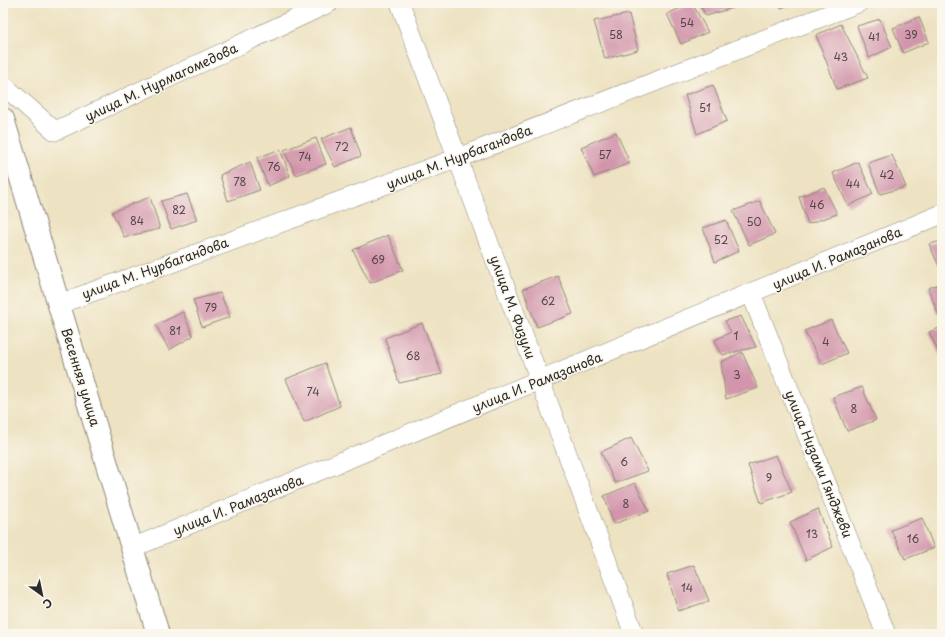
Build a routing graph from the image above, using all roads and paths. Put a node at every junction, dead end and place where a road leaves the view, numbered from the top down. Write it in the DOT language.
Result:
graph roads {
  1 [pos="329,3"];
  2 [pos="400,3"];
  3 [pos="858,3"];
  4 [pos="3,85"];
  5 [pos="3,119"];
  6 [pos="458,158"];
  7 [pos="942,214"];
  8 [pos="752,293"];
  9 [pos="59,304"];
  10 [pos="540,381"];
  11 [pos="132,548"];
  12 [pos="158,634"];
  13 [pos="634,634"];
  14 [pos="886,634"];
  1 -- 4 [label="street, улица М. Нурмагомедова"];
  2 -- 6 [label="street, улица М. Физули"];
  3 -- 6 [label="street, улица М. Нурбагандова"];
  5 -- 9 [label="street, Весенняя улица"];
  6 -- 9 [label="street, улица М. Нурбагандова"];
  6 -- 10 [label="street, улица М. Физули"];
  7 -- 8 [label="street, улица И. Рамазанова"];
  8 -- 10 [label="street, улица И. Рамазанова"];
  8 -- 14 [label="street, улица Низами Гянджеви"];
  9 -- 11 [label="street, Весенняя улица"];
  10 -- 11 [label="street, улица И. Рамазанова"];
  10 -- 13 [label="street, улица М. Физули"];
  11 -- 12 [label="street, Весенняя улица"];
}
